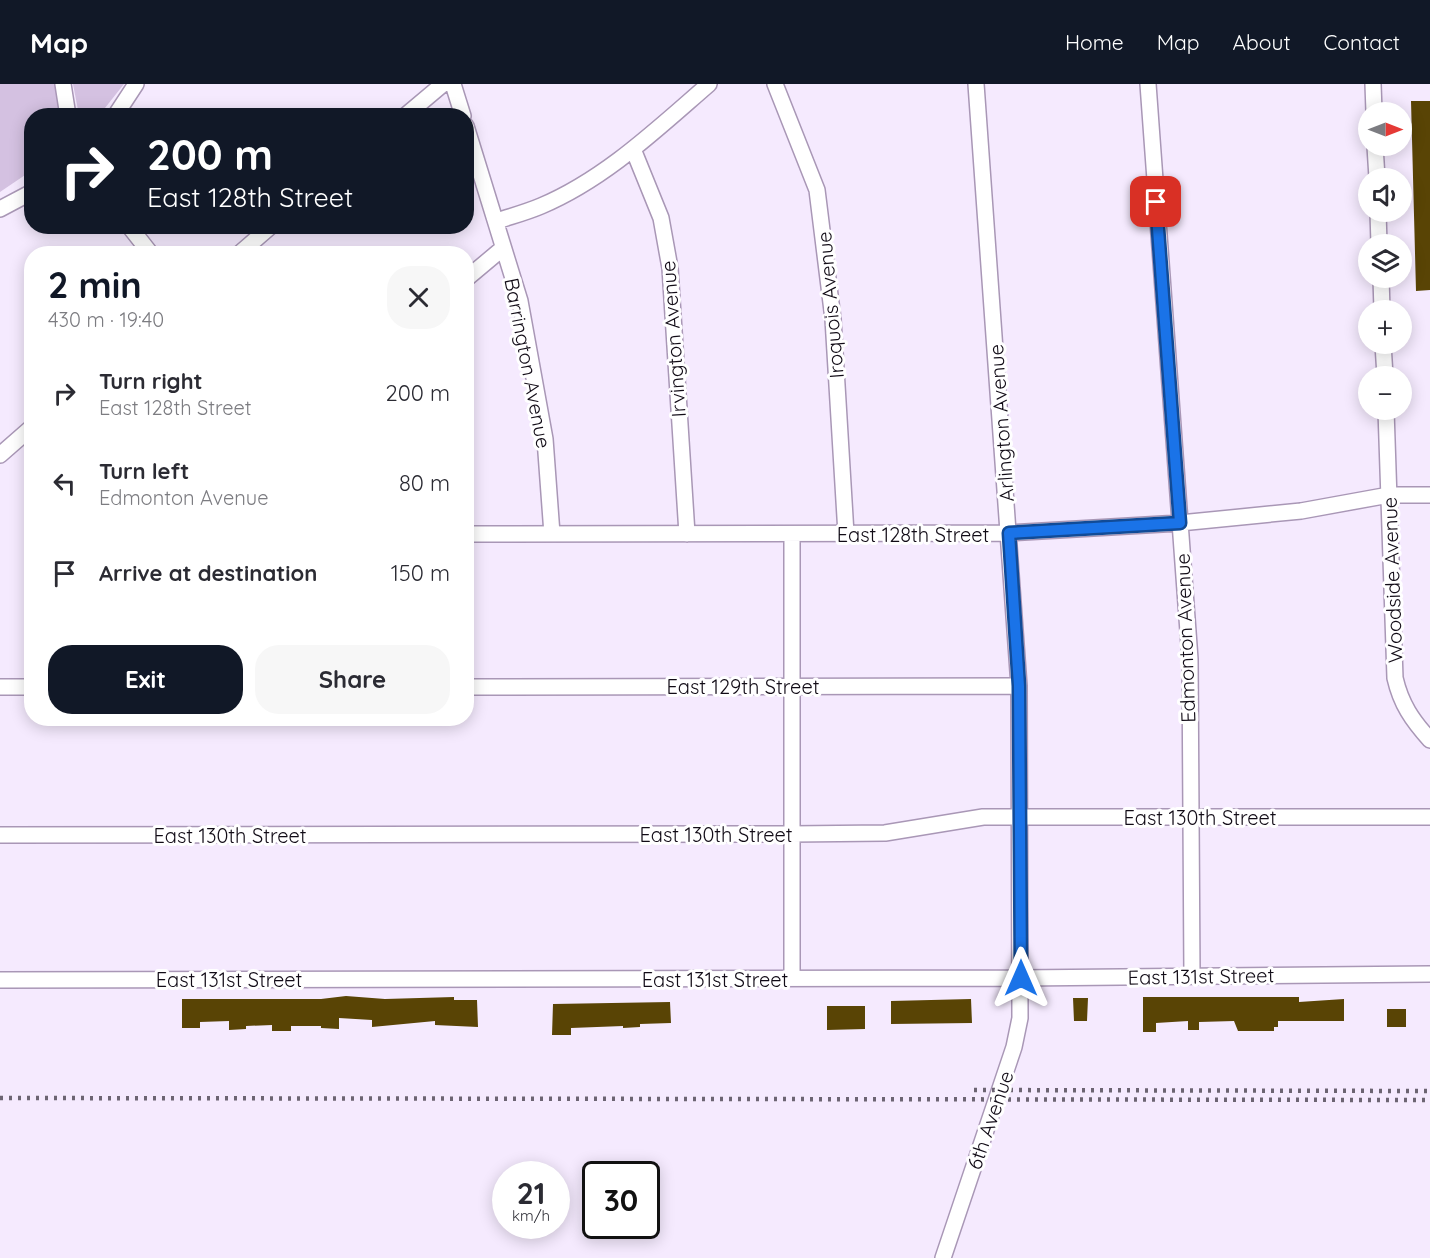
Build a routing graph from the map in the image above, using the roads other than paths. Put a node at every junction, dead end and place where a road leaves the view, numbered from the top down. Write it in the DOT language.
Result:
graph roads {
  1 [pos="135,84"];
  2 [pos="442,84"];
  3 [pos="453,84"];
  4 [pos="709,84"];
  5 [pos="775,84"];
  6 [pos="976,84"];
  7 [pos="1148,84"];
  8 [pos="1373,84"];
  9 [pos="64,85"];
  10 [pos="1374,102"];
  11 [pos="67,108"];
  12 [pos="120,108"];
  13 [pos="414,108"];
  14 [pos="460,108"];
  15 [pos="633,149"];
  16 [pos="474,151"];
  17 [pos="24,196"];
  18 [pos="0,209"];
  19 [pos="497,221"];
  20 [pos="135,234"];
  21 [pos="263,234"];
  22 [pos="145,246"];
  23 [pos="248,246"];
  24 [pos="503,248"];
  25 [pos="474,272"];
  26 [pos="1386,420"];
  27 [pos="24,434"];
  28 [pos="0,455"];
  29 [pos="1389,495"];
  30 [pos="1430,495"];
  31 [pos="1180,523"];
  32 [pos="1009,533"];
  33 [pos="474,534"];
  34 [pos="552,534"];
  35 [pos="687,534"];
  36 [pos="792,534"];
  37 [pos="846,534"];
  38 [pos="792,686"];
  39 [pos="1019,686"];
  40 [pos="0,687"];
  41 [pos="24,687"];
  42 [pos="474,687"];
  43 [pos="1430,740"];
  44 [pos="1021,817"];
  45 [pos="1189,817"];
  46 [pos="1430,817"];
  47 [pos="792,834"];
  48 [pos="0,835"];
  49 [pos="1430,974"];
  50 [pos="1191,976"];
  51 [pos="792,978"];
  52 [pos="1021,978"];
  53 [pos="0,980"];
  54 [pos="943,1258"];
  1 -- 12 [label="street"];
  2 -- 13 [label="street"];
  3 -- 14 [label="street"];
  4 -- 15 [label="street"];
  5 -- 37 [label="street, Iroquois Avenue"];
  6 -- 32 [label="street, Arlington Avenue"];
  7 -- 31 [label="street, Edmonton Avenue"];
  8 -- 10 [label="street"];
  9 -- 11 [label="street"];
  15 -- 19 [label="street"];
  15 -- 35 [label="street, Irvington Avenue"];
  16 -- 19 [label="street, Barrington Avenue"];
  17 -- 18 [label="street"];
  19 -- 24 [label="street, Barrington Avenue"];
  20 -- 22 [label="street"];
  21 -- 23 [label="street"];
  24 -- 25 [label="street"];
  24 -- 34 [label="street, Barrington Avenue"];
  26 -- 29 [label="street, Woodside Avenue"];
  27 -- 28 [label="street"];
  29 -- 30 [label="street, East 128th Street"];
  29 -- 31 [label="street, East 128th Street"];
  29 -- 43 [label="street, Woodside Avenue"];
  31 -- 32 [label="street, East 128th Street"];
  31 -- 45 [label="street, Edmonton Avenue"];
  32 -- 37 [label="street, East 128th Street"];
  32 -- 39 [label="street, Arlington Avenue"];
  33 -- 34 [label="street, East 128th Street"];
  34 -- 35 [label="street, East 128th Street"];
  35 -- 36 [label="street, East 128th Street"];
  36 -- 37 [label="street, East 128th Street"];
  36 -- 38 [label="street"];
  38 -- 39 [label="street, East 129th Street"];
  38 -- 42 [label="street, East 129th Street"];
  38 -- 47 [label="street"];
  39 -- 44 [label="street, Arlington Avenue"];
  40 -- 41 [label="street"];
  44 -- 45 [label="street, East 130th Street"];
  44 -- 47 [label="street, East 130th Street"];
  44 -- 52 [label="street, Arlington Avenue"];
  45 -- 46 [label="street, East 130th Street"];
  45 -- 50 [label="street, Edmonton Avenue"];
  47 -- 48 [label="street, East 130th Street"];
  47 -- 51 [label="street"];
  49 -- 50 [label="street, East 131st Street"];
  50 -- 52 [label="street, East 131st Street"];
  51 -- 52 [label="street, East 131st Street"];
  51 -- 53 [label="street, East 131st Street"];
  52 -- 54 [label="street, 6th Avenue"];
}
